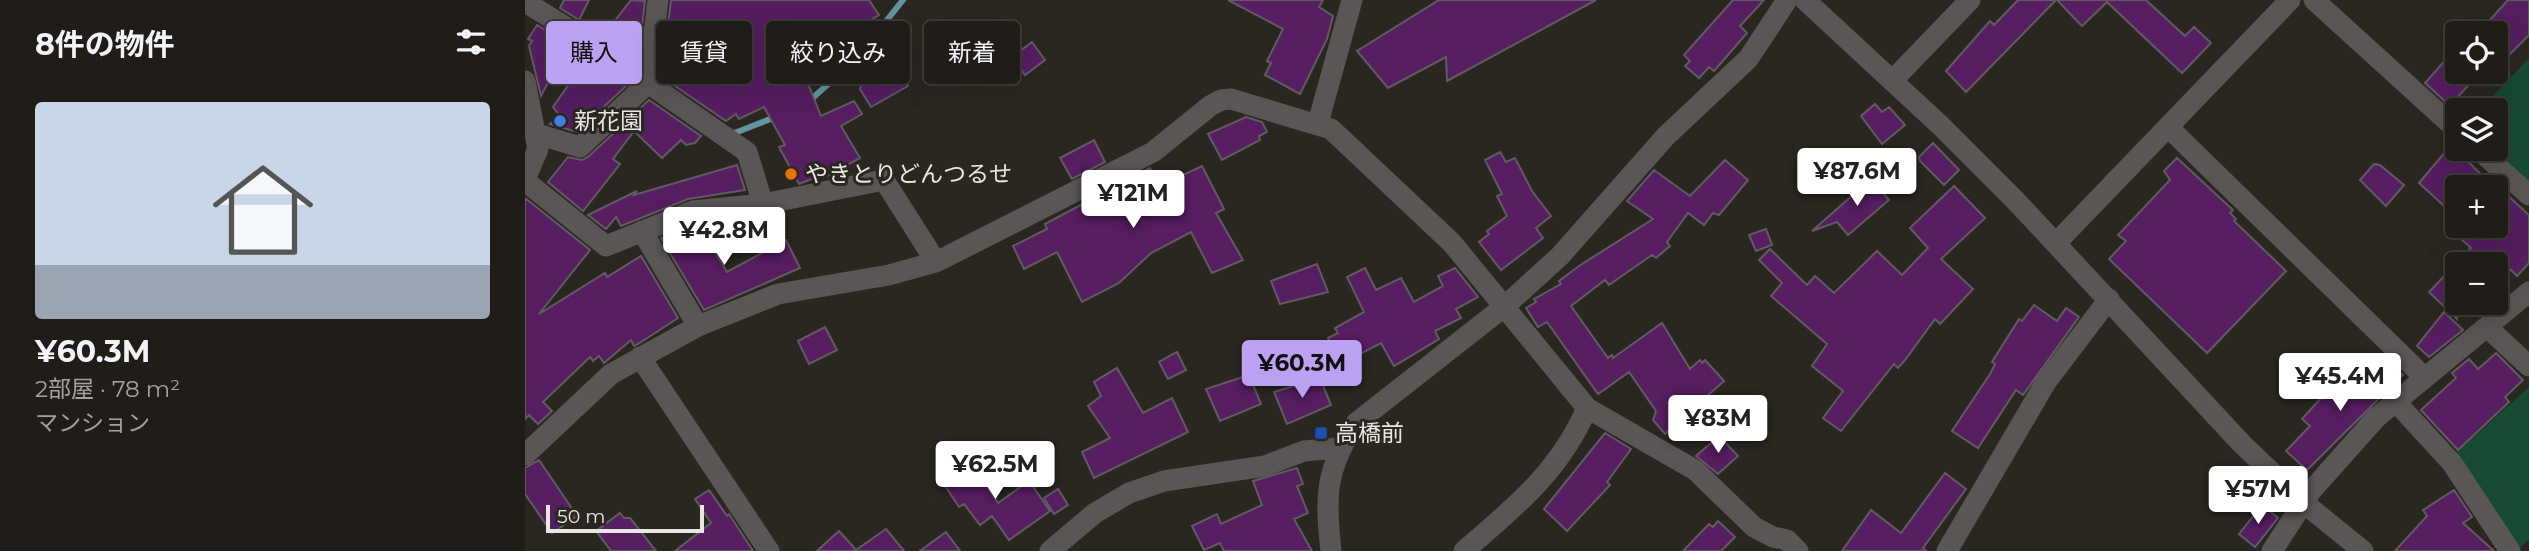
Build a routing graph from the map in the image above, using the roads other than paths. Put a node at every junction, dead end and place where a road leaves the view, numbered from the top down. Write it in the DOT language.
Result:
graph roads {
  1 [pos="658,0"];
  2 [pos="1352,0"];
  3 [pos="1787,0"];
  4 [pos="1805,0"];
  5 [pos="1970,0"];
  6 [pos="2290,0"];
  7 [pos="2314,0"];
  8 [pos="525,2"];
  9 [pos="1892,80"];
  10 [pos="525,81"];
  11 [pos="648,83"];
  12 [pos="2445,119"];
  13 [pos="1318,123"];
  14 [pos="2169,128"];
  15 [pos="537,134"];
  16 [pos="2491,161"];
  17 [pos="525,180"];
  18 [pos="2529,195"];
  19 [pos="763,204"];
  20 [pos="642,231"];
  21 [pos="2057,242"];
  22 [pos="936,262"];
  23 [pos="2529,292"];
  24 [pos="2109,299"];
  25 [pos="1505,306"];
  26 [pos="698,326"];
  27 [pos="2488,328"];
  28 [pos="640,357"];
  29 [pos="2529,366"];
  30 [pos="2424,377"];
  31 [pos="2395,401"];
  32 [pos="1587,408"];
  33 [pos="1339,448"];
  34 [pos="525,455"];
  35 [pos="2304,503"];
  36 [pos="769,551"];
  37 [pos="1050,551"];
  38 [pos="1331,551"];
  39 [pos="1464,551"];
  40 [pos="1798,551"];
  41 [pos="1947,551"];
  42 [pos="2272,551"];
  43 [pos="2363,551"];
  44 [pos="2510,551"];
  1 -- 11 [label="street"];
  2 -- 13 [label="street"];
  3 -- 25 [label="street"];
  4 -- 9 [label="street"];
  5 -- 9 [label="street"];
  6 -- 14 [label="street"];
  7 -- 12 [label="street"];
  8 -- 11 [label="street"];
  9 -- 21 [label="street"];
  10 -- 15 [label="street"];
  11 -- 15 [label="street"];
  11 -- 19 [label="street"];
  13 -- 22 [label="street"];
  13 -- 25 [label="street"];
  14 -- 21 [label="street"];
  14 -- 30 [label="street"];
  15 -- 17 [label="street"];
  16 -- 18 [label="street"];
  17 -- 20 [label="street"];
  19 -- 20 [label="street"];
  19 -- 22 [label="street"];
  20 -- 26 [label="street"];
  21 -- 24 [label="street"];
  22 -- 26 [label="street"];
  23 -- 27 [label="street"];
  24 -- 35 [label="street"];
  24 -- 41 [label="street"];
  25 -- 32 [label="street"];
  25 -- 33 [label="street"];
  26 -- 28 [label="street"];
  27 -- 29 [label="street"];
  27 -- 30 [label="street"];
  28 -- 34 [label="street"];
  28 -- 36 [label="street"];
  30 -- 31 [label="street"];
  31 -- 35 [label="street"];
  31 -- 44 [label="street"];
  32 -- 39 [label="street"];
  32 -- 40 [label="street"];
  33 -- 37 [label="street"];
  33 -- 38 [label="street"];
  35 -- 42 [label="street"];
  35 -- 43 [label="street"];
}
